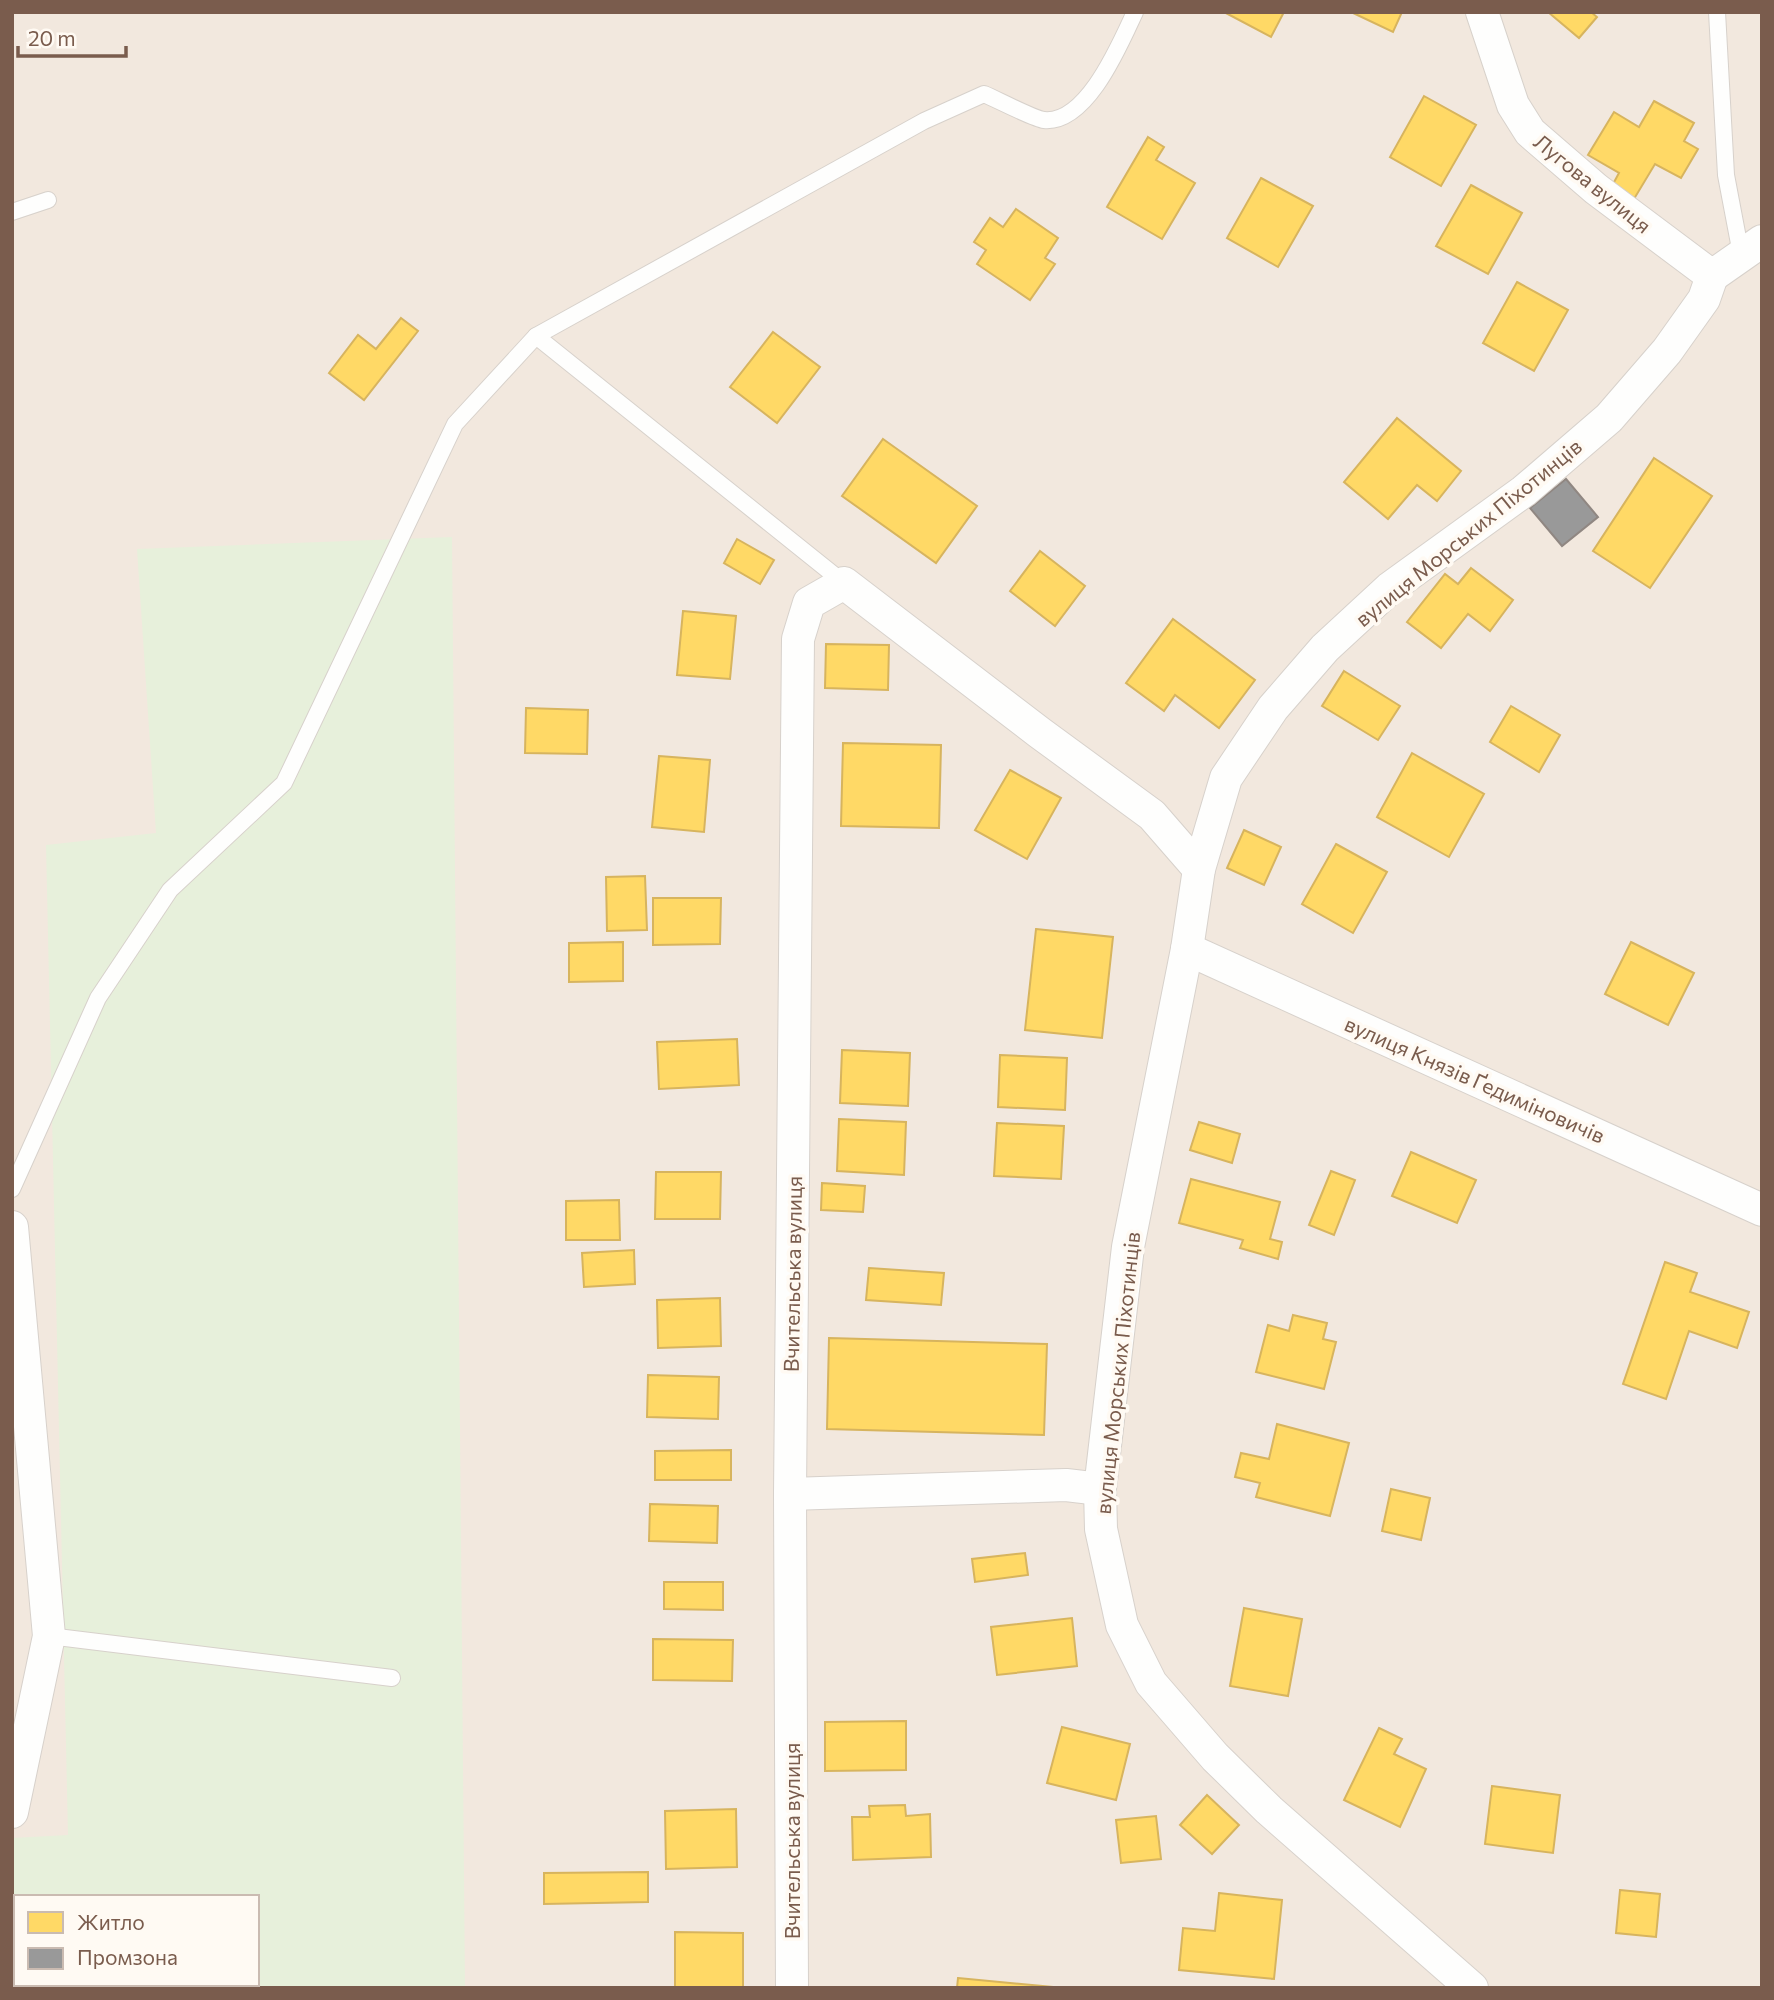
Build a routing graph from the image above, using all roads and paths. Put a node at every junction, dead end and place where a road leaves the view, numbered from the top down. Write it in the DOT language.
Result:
graph roads {
  1 [pos="1135,12"];
  2 [pos="1482,12"];
  3 [pos="1717,12"];
  4 [pos="48,200"];
  5 [pos="12,212"];
  6 [pos="1752,248"];
  7 [pos="1712,276"];
  8 [pos="536,337"];
  9 [pos="844,583"];
  10 [pos="1199,869"];
  11 [pos="1188,948"];
  12 [pos="12,1189"];
  13 [pos="1762,1210"];
  14 [pos="12,1227"];
  15 [pos="1100,1489"];
  16 [pos="790,1494"];
  17 [pos="49,1636"];
  18 [pos="392,1678"];
  19 [pos="12,1812"];
  20 [pos="792,1988"];
  21 [pos="1472,1988"];
  1 -- 8 [label="lane"];
  2 -- 7 [label="street, Лугова вулиця"];
  3 -- 6 [label="lane"];
  4 -- 5 [label="lane"];
  6 -- 7 [label="street"];
  7 -- 10 [label="street, вулиця Морських Піхотинців"];
  8 -- 9 [label="lane"];
  8 -- 12 [label="lane"];
  9 -- 10 [label="street"];
  9 -- 16 [label="street, Вчительська вулиця"];
  10 -- 11 [label="street, вулиця Морських Піхотинців"];
  11 -- 13 [label="street, вулиця Князів Ґедиміновичів"];
  11 -- 15 [label="street, вулиця Морських Піхотинців"];
  14 -- 17 [label="street"];
  15 -- 16 [label="street"];
  15 -- 21 [label="street, вулиця Морських Піхотинців"];
  16 -- 20 [label="street, Вчительська вулиця"];
  17 -- 18 [label="lane"];
  17 -- 19 [label="street"];
}
